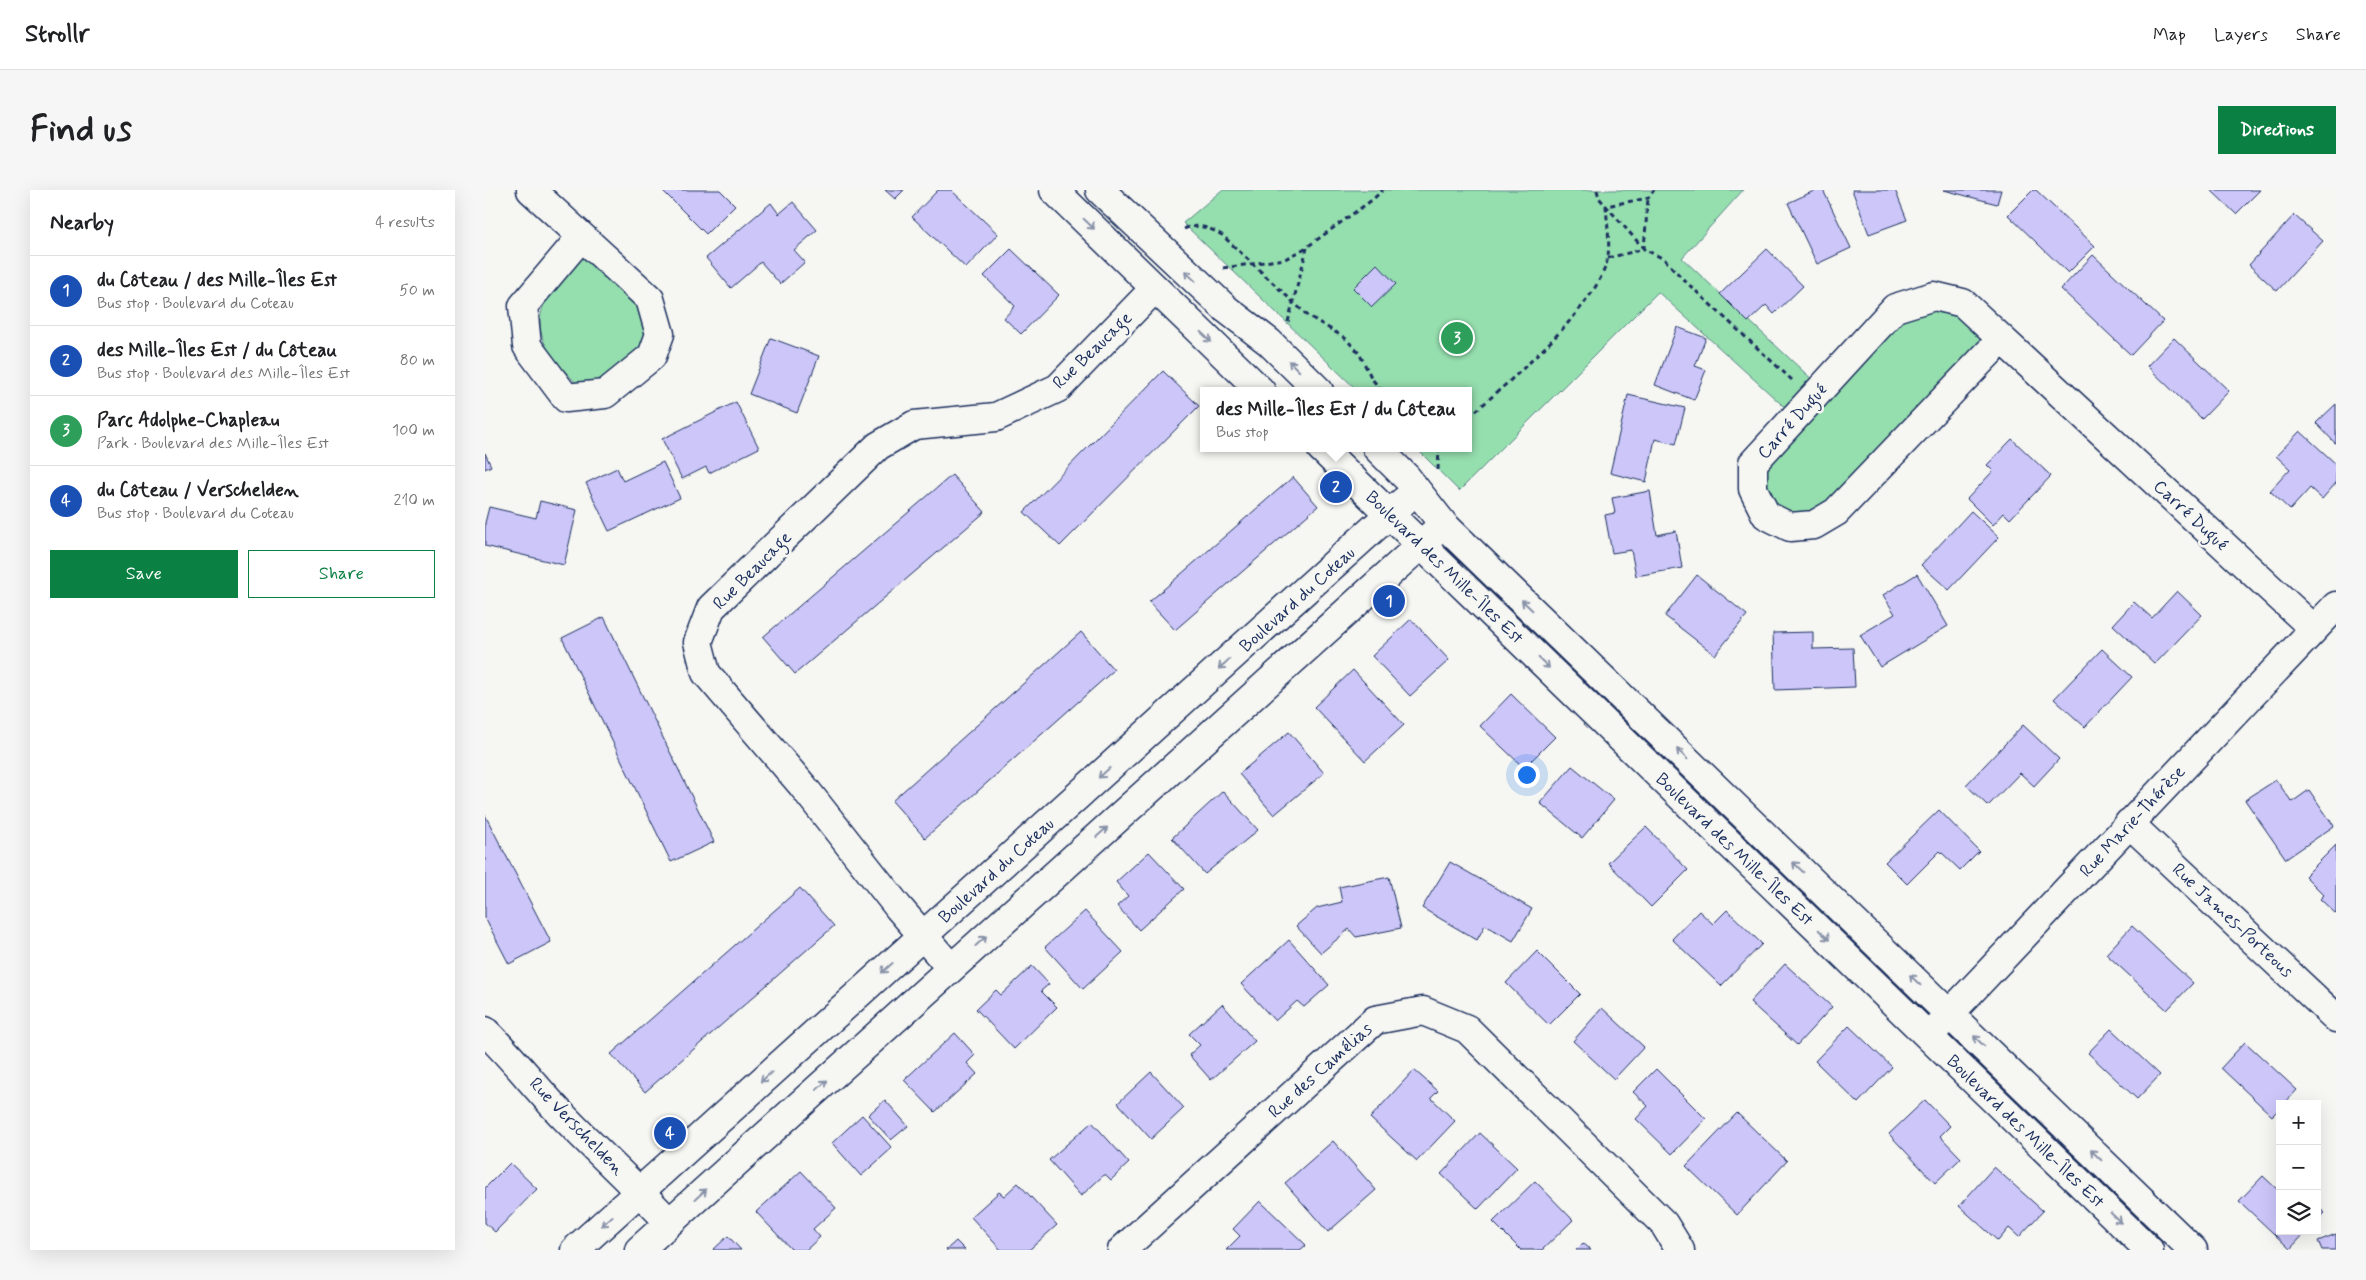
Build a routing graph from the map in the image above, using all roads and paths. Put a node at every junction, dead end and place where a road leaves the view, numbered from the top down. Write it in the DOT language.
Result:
graph roads {
  1 [pos="531,190"];
  2 [pos="1054,190"];
  3 [pos="1100,190"];
  4 [pos="1383,190"];
  5 [pos="1597,190"];
  6 [pos="1654,190"];
  7 [pos="1648,198"];
  8 [pos="1605,206"];
  9 [pos="1180,232"];
  10 [pos="581,237"];
  11 [pos="1307,247"];
  12 [pos="1644,249"];
  13 [pos="1608,258"];
  14 [pos="1252,264"];
  15 [pos="1215,269"];
  16 [pos="1155,288"];
  17 [pos="1292,302"];
  18 [pos="1285,329"];
  19 [pos="2001,340"];
  20 [pos="1257,387"];
  21 [pos="1315,387"];
  22 [pos="1379,387"];
  23 [pos="1813,399"];
  24 [pos="1472,414"];
  25 [pos="1325,452"];
  26 [pos="1381,452"];
  27 [pos="1439,452"];
  28 [pos="1437,471"];
  29 [pos="1416,490"];
  30 [pos="1390,514"];
  31 [pos="1444,525"];
  32 [pos="1421,544"];
  33 [pos="2336,606"];
  34 [pos="2314,629"];
  35 [pos="2129,823"];
  36 [pos="923,936"];
  37 [pos="951,968"];
  38 [pos="1950,1014"];
  39 [pos="2336,1018"];
  40 [pos="485,1031"];
  41 [pos="1928,1036"];
  42 [pos="640,1191"];
  43 [pos="669,1222"];
  44 [pos="575,1250"];
  45 [pos="639,1250"];
  46 [pos="1122,1250"];
  47 [pos="1680,1250"];
  48 [pos="2149,1250"];
  49 [pos="2193,1250"];
  1 -- 10 [label="street"];
  2 -- 16 [label="street, one-way"];
  21 -- 3 [label="street, one-way"];
  4 -- 11 [label="path"];
  5 -- 8 [label="path"];
  6 -- 7 [label="path"];
  7 -- 8 [label="path"];
  7 -- 12 [label="path"];
  8 -- 12 [label="path"];
  8 -- 13 [label="path"];
  9 -- 14 [label="path"];
  10 -- 10 [label="street"];
  11 -- 14 [label="path"];
  11 -- 17 [label="path"];
  12 -- 13 [label="path"];
  12 -- 23 [label="path"];
  13 -- 24 [label="path"];
  14 -- 15 [label="path"];
  14 -- 17 [label="path"];
  16 -- 20 [label="street, one-way"];
  16 -- 36 [label="street, Rue Beaucage"];
  17 -- 18 [label="path"];
  17 -- 22 [label="path"];
  19 -- 23 [label="street, Carré Dugué"];
  19 -- 23 [label="street, Carré Dugué"];
  19 -- 34 [label="street, Carré Dugué"];
  25 -- 30 [label="street, Boulevard des Mille-Îles Est"];
  26 -- 29 [label="street, Boulevard des Mille-Îles Est"];
  27 -- 28 [label="path"];
  29 -- 30 [label="street, Boulevard du Coteau"];
  29 -- 31 [label="street, Boulevard des Mille-Îles Est"];
  30 -- 32 [label="street, Boulevard des Mille-Îles Est"];
  30 -- 36 [label="street, Boulevard du Coteau, one-way"];
  31 -- 32 [label="street"];
  38 -- 31 [label="street, Boulevard des Mille-Îles Est, one-way"];
  37 -- 32 [label="street, one-way"];
  32 -- 41 [label="street, Boulevard des Mille-Îles Est, one-way"];
  33 -- 34 [label="street, Rue Marie-Thérèse"];
  34 -- 35 [label="street, Rue Marie-Thérèse"];
  35 -- 38 [label="street, Rue Marie-Thérèse"];
  35 -- 39 [label="street, Rue James-Porteous"];
  36 -- 37 [label="street, Rue Beaucage"];
  36 -- 42 [label="street, Boulevard du Coteau, one-way"];
  43 -- 37 [label="street, one-way"];
  38 -- 41 [label="street, Rue Marie-Thérèse"];
  49 -- 38 [label="street, Boulevard des Mille-Îles Est, one-way"];
  40 -- 42 [label="street, Rue Verschelden"];
  41 -- 48 [label="street, Boulevard des Mille-Îles Est, one-way"];
  42 -- 43 [label="street, Rue Verschelden"];
  42 -- 44 [label="street, Boulevard du Coteau, one-way"];
  43 -- 45 [label="street"];
  46 -- 47 [label="street, Rue des Camélias"];
}
